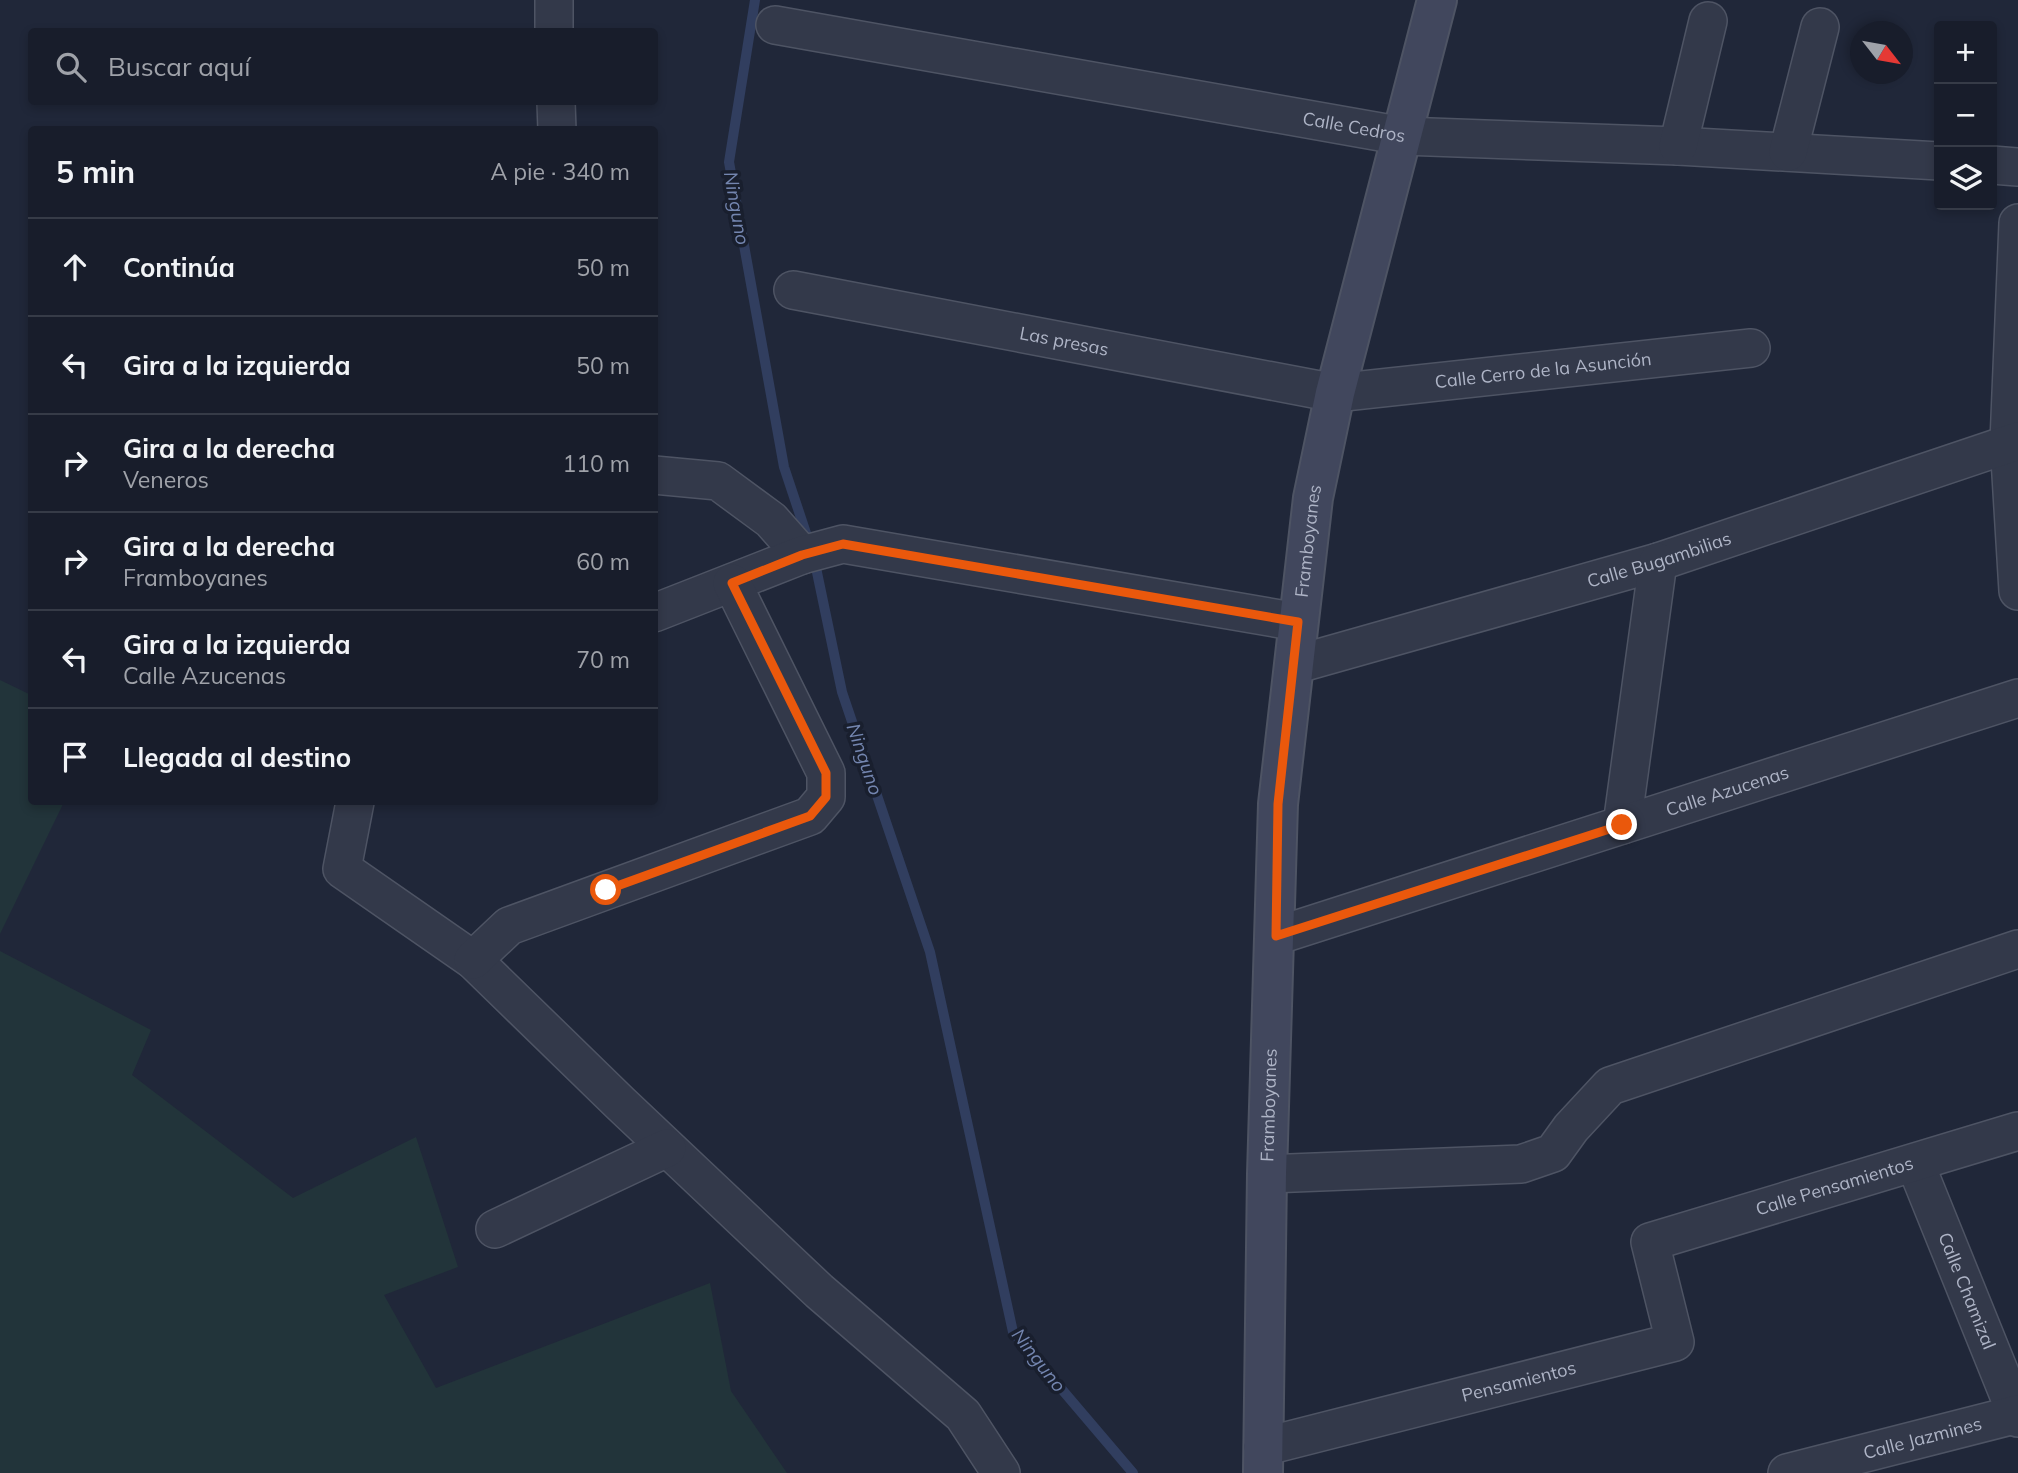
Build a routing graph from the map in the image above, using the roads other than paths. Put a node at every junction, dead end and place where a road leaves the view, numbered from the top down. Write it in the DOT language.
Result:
graph roads {
  1 [pos="554,0"];
  2 [pos="1437,0"];
  3 [pos="1708,21"];
  4 [pos="775,25"];
  5 [pos="1820,27"];
  6 [pos="554,28"];
  7 [pos="556,105"];
  8 [pos="557,126"];
  9 [pos="1403,136"];
  10 [pos="1678,146"];
  11 [pos="1788,152"];
  12 [pos="1934,161"];
  13 [pos="1997,165"];
  14 [pos="2018,167"];
  15 [pos="2018,223"];
  16 [pos="793,290"];
  17 [pos="1751,348"];
  18 [pos="1335,393"];
  19 [pos="2013,442"];
  20 [pos="658,475"];
  21 [pos="802,555"];
  22 [pos="1658,562"];
  23 [pos="732,583"];
  24 [pos="2018,591"];
  25 [pos="658,611"];
  26 [pos="1298,622"];
  27 [pos="1294,665"];
  28 [pos="2018,698"];
  29 [pos="354,805"];
  30 [pos="1622,825"];
  31 [pos="1276,936"];
  32 [pos="2018,949"];
  33 [pos="473,960"];
  34 [pos="2018,1131"];
  35 [pos="667,1147"];
  36 [pos="1915,1163"];
  37 [pos="1267,1174"];
  38 [pos="495,1230"];
  39 [pos="1650,1242"];
  40 [pos="2018,1416"];
  41 [pos="1263,1460"];
  42 [pos="1001,1473"];
  43 [pos="1787,1473"];
  1 -- 6 [label="street"];
  2 -- 9 [label="main road, Framboyanes"];
  3 -- 10 [label="street"];
  4 -- 9 [label="street, Calle Cedros"];
  5 -- 11 [label="street"];
  7 -- 8 [label="street"];
  9 -- 10 [label="street, Calle Cedros"];
  9 -- 18 [label="main road, Framboyanes"];
  10 -- 11 [label="street, Calle Cedros"];
  11 -- 12 [label="street, Calle Cedros"];
  13 -- 14 [label="street"];
  15 -- 19 [label="street"];
  16 -- 18 [label="street, Las presas"];
  17 -- 18 [label="street, Calle Cerro de la Asunción"];
  18 -- 26 [label="main road, Framboyanes"];
  19 -- 22 [label="street, Calle Bugambilias"];
  19 -- 24 [label="street"];
  20 -- 21 [label="street"];
  21 -- 23 [label="street"];
  21 -- 26 [label="street"];
  22 -- 27 [label="street, Calle Bugambilias"];
  22 -- 30 [label="street"];
  23 -- 25 [label="street"];
  23 -- 33 [label="street"];
  26 -- 27 [label="main road, Framboyanes"];
  27 -- 31 [label="main road, Framboyanes"];
  28 -- 30 [label="street, Calle Azucenas"];
  29 -- 33 [label="street"];
  30 -- 31 [label="street, Calle Azucenas"];
  31 -- 37 [label="main road, Framboyanes"];
  32 -- 37 [label="street"];
  33 -- 35 [label="street"];
  34 -- 36 [label="street, Calle Pensamientos"];
  35 -- 38 [label="street"];
  35 -- 42 [label="street"];
  36 -- 39 [label="street, Calle Pensamientos"];
  36 -- 40 [label="street, Calle Chamizal"];
  37 -- 41 [label="main road, Framboyanes"];
  39 -- 41 [label="street, Pensamientos"];
  40 -- 43 [label="street, Calle Jazmines"];
}
